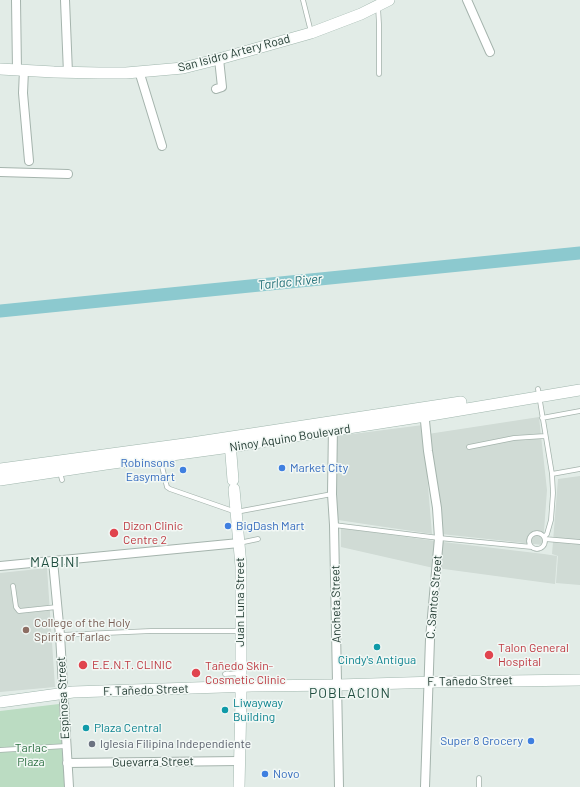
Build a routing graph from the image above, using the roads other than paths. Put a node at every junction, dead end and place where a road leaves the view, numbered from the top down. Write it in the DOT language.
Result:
graph roads {
  1 [pos="16,0"];
  2 [pos="65,0"];
  3 [pos="303,0"];
  4 [pos="389,0"];
  5 [pos="467,0"];
  6 [pos="378,6"];
  7 [pos="311,33"];
  8 [pos="490,52"];
  9 [pos="219,59"];
  10 [pos="0,69"];
  11 [pos="20,70"];
  12 [pos="139,71"];
  13 [pos="68,73"];
  14 [pos="379,74"];
  15 [pos="216,89"];
  16 [pos="162,146"];
  17 [pos="29,161"];
  18 [pos="0,172"];
  19 [pos="68,174"];
  20 [pos="580,382"];
  21 [pos="580,390"];
  22 [pos="539,392"];
  23 [pos="580,411"];
  24 [pos="424,412"];
  25 [pos="542,418"];
  26 [pos="333,426"];
  27 [pos="545,436"];
  28 [pos="230,442"];
  29 [pos="469,447"];
  30 [pos="160,453"];
  31 [pos="0,469"];
  32 [pos="580,469"];
  33 [pos="552,474"];
  34 [pos="0,480"];
  35 [pos="332,494"];
  36 [pos="236,512"];
  37 [pos="334,525"];
  38 [pos="439,538"];
  39 [pos="544,538"];
  40 [pos="258,539"];
  41 [pos="580,542"];
  42 [pos="239,543"];
  43 [pos="532,547"];
  44 [pos="53,561"];
  45 [pos="0,566"];
  46 [pos="13,586"];
  47 [pos="57,607"];
  48 [pos="241,631"];
  49 [pos="60,635"];
  50 [pos="240,673"];
  51 [pos="225,674"];
  52 [pos="580,680"];
  53 [pos="429,682"];
  54 [pos="338,686"];
  55 [pos="240,687"];
  56 [pos="63,693"];
  57 [pos="0,702"];
  58 [pos="66,746"];
  59 [pos="0,750"];
  60 [pos="239,761"];
  61 [pos="67,763"];
  62 [pos="479,778"];
  63 [pos="69,787"];
  64 [pos="239,787"];
  65 [pos="339,787"];
  66 [pos="425,787"];
  67 [pos="478,787"];
  1 -- 11 [label="street"];
  2 -- 13 [label="street"];
  3 -- 7 [label="lane"];
  4 -- 6 [label="main road, San Isidro Artery Road"];
  5 -- 8 [label="street"];
  6 -- 7 [label="main road, San Isidro Artery Road"];
  6 -- 14 [label="lane"];
  7 -- 9 [label="main road, San Isidro Artery Road"];
  9 -- 12 [label="main road, San Isidro Artery Road"];
  9 -- 15 [label="street"];
  10 -- 11 [label="main road, San Isidro Artery Road"];
  11 -- 13 [label="main road, San Isidro Artery Road"];
  11 -- 17 [label="street"];
  12 -- 13 [label="main road, San Isidro Artery Road"];
  12 -- 16 [label="street"];
  18 -- 19 [label="street"];
  20 -- 22 [label="main road, Ninoy Aquino Boulevard"];
  21 -- 22 [label="main road, Ninoy Aquino Boulevard"];
  22 -- 24 [label="main road, Ninoy Aquino Boulevard"];
  22 -- 25 [label="lane"];
  23 -- 25 [label="lane"];
  24 -- 26 [label="main road, Ninoy Aquino Boulevard"];
  24 -- 38 [label="street, C. Santos Street"];
  25 -- 27 [label="lane"];
  26 -- 28 [label="main road, Ninoy Aquino Boulevard"];
  26 -- 35 [label="street, Ancheta Street"];
  27 -- 29 [label="lane"];
  27 -- 33 [label="lane"];
  28 -- 30 [label="main road, Ninoy Aquino Boulevard"];
  28 -- 36 [label="main road, Juan Luna Street"];
  30 -- 31 [label="main road, Ninoy Aquino Boulevard"];
  30 -- 34 [label="main road, Ninoy Aquino Boulevard"];
  30 -- 36 [label="lane"];
  32 -- 33 [label="lane"];
  33 -- 39 [label="lane"];
  35 -- 36 [label="lane"];
  35 -- 37 [label="street, Ancheta Street"];
  36 -- 42 [label="main road, Juan Luna Street"];
  37 -- 38 [label="lane"];
  37 -- 54 [label="street, Ancheta Street"];
  38 -- 43 [label="lane"];
  38 -- 53 [label="street, C. Santos Street"];
  39 -- 41 [label="lane"];
  39 -- 43 [label="lane"];
  39 -- 43 [label="lane"];
  40 -- 42 [label="lane"];
  42 -- 44 [label="street"];
  42 -- 48 [label="main road, Juan Luna Street"];
  44 -- 45 [label="street"];
  44 -- 47 [label="street, Espinosa Street"];
  46 -- 47 [label="lane"];
  47 -- 49 [label="street, Espinosa Street"];
  48 -- 49 [label="lane"];
  48 -- 50 [label="main road, Juan Luna Street"];
  49 -- 56 [label="street, Espinosa Street"];
  50 -- 51 [label="lane"];
  50 -- 55 [label="main road, Juan Luna Street"];
  52 -- 53 [label="main road, F. Tañedo Street"];
  53 -- 54 [label="main road, F. Tañedo Street"];
  53 -- 66 [label="street, C. Santos Street"];
  54 -- 55 [label="main road, F. Tañedo Street"];
  54 -- 65 [label="street, Ancheta Street"];
  55 -- 56 [label="main road, F. Tañedo Street"];
  55 -- 60 [label="main road, Juan Luna Street"];
  56 -- 57 [label="main road, F. Tañedo Street"];
  56 -- 58 [label="street, Espinosa Street"];
  58 -- 59 [label="lane"];
  58 -- 61 [label="street, Espinosa Street"];
  60 -- 61 [label="street, Guevarra Street"];
  60 -- 64 [label="main road, Juan Luna Street"];
  61 -- 63 [label="street, Espinosa Street"];
  62 -- 67 [label="lane"];
}
